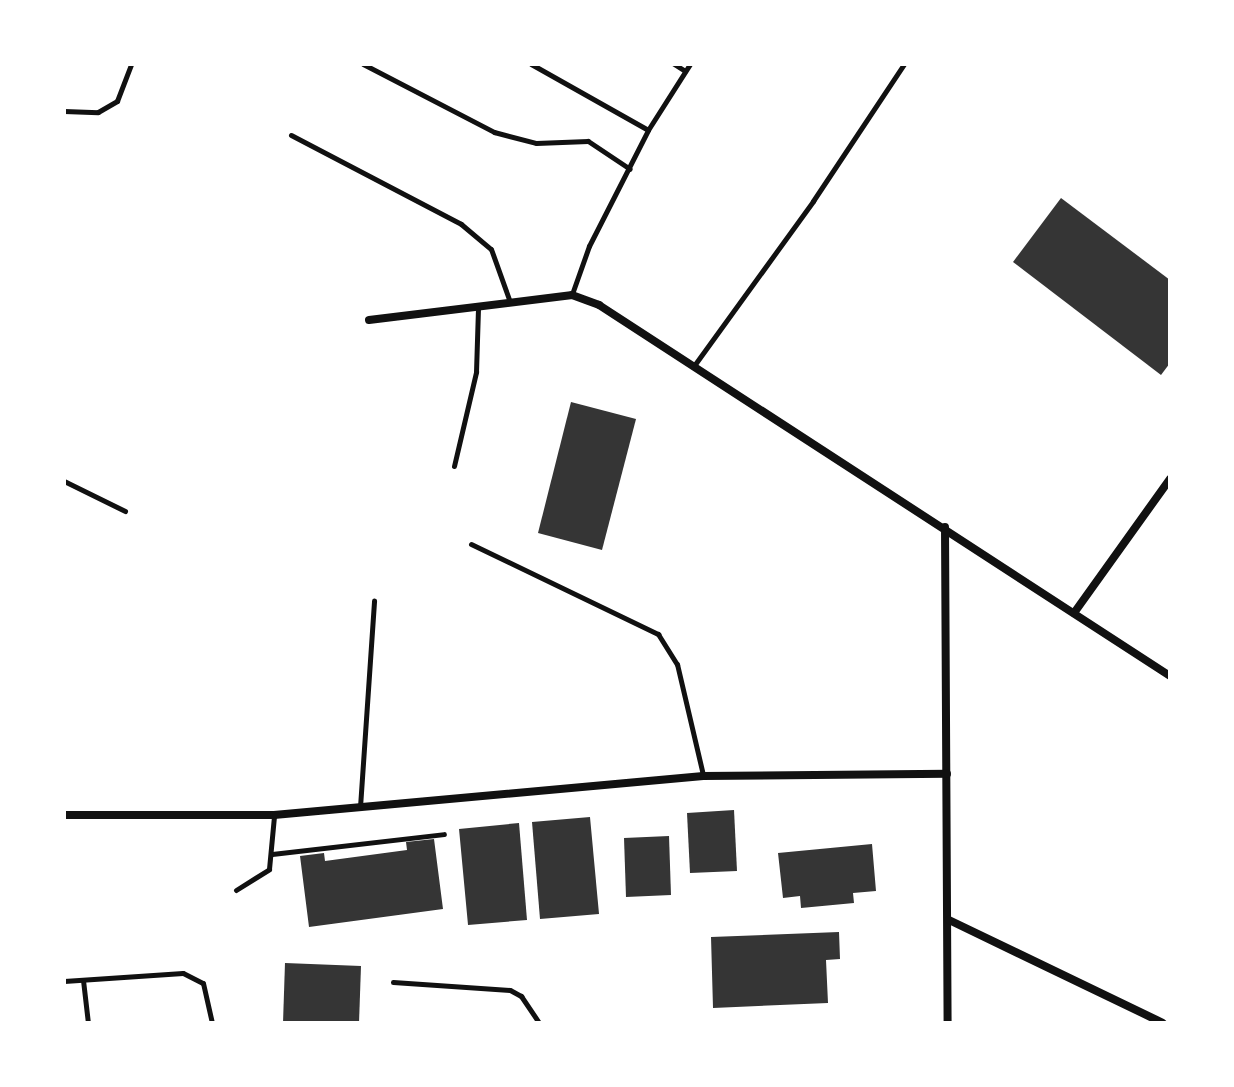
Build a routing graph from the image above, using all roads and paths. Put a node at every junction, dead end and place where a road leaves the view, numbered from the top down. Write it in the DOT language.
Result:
graph roads {
  1 [pos="131,64"];
  2 [pos="363,64"];
  3 [pos="531,64"];
  4 [pos="674,64"];
  5 [pos="690,64"];
  6 [pos="904,64"];
  7 [pos="685,71"];
  8 [pos="64,111"];
  9 [pos="648,130"];
  10 [pos="291,135"];
  11 [pos="630,169"];
  12 [pos="572,295"];
  13 [pos="511,303"];
  14 [pos="478,307"];
  15 [pos="369,320"];
  16 [pos="693,367"];
  17 [pos="454,466"];
  18 [pos="1170,479"];
  19 [pos="64,481"];
  20 [pos="125,511"];
  21 [pos="945,527"];
  22 [pos="471,544"];
  23 [pos="374,600"];
  24 [pos="1074,613"];
  25 [pos="1170,676"];
  26 [pos="947,774"];
  27 [pos="703,776"];
  28 [pos="360,808"];
  29 [pos="64,815"];
  30 [pos="274,815"];
  31 [pos="444,834"];
  32 [pos="272,854"];
  33 [pos="236,890"];
  34 [pos="949,920"];
  35 [pos="83,980"];
  36 [pos="64,981"];
  37 [pos="393,982"];
  38 [pos="88,1023"];
  39 [pos="212,1023"];
  40 [pos="539,1023"];
  41 [pos="948,1023"];
  42 [pos="1163,1023"];
  1 -- 8 [label="lane"];
  2 -- 11 [label="lane"];
  3 -- 9 [label="lane"];
  4 -- 7 [label="lane"];
  5 -- 7 [label="lane"];
  6 -- 16 [label="lane"];
  7 -- 9 [label="lane"];
  9 -- 11 [label="lane"];
  10 -- 13 [label="lane"];
  11 -- 12 [label="lane"];
  12 -- 13 [label="street"];
  12 -- 16 [label="street"];
  13 -- 14 [label="street"];
  14 -- 15 [label="street"];
  14 -- 17 [label="lane"];
  16 -- 21 [label="street"];
  18 -- 24 [label="street"];
  19 -- 20 [label="lane"];
  21 -- 24 [label="street"];
  21 -- 26 [label="street"];
  22 -- 27 [label="lane"];
  23 -- 28 [label="lane"];
  24 -- 25 [label="street"];
  26 -- 27 [label="street"];
  26 -- 34 [label="street"];
  27 -- 28 [label="street"];
  28 -- 30 [label="street"];
  29 -- 30 [label="street"];
  30 -- 32 [label="lane"];
  31 -- 32 [label="lane"];
  32 -- 33 [label="lane"];
  34 -- 41 [label="street"];
  34 -- 42 [label="street"];
  35 -- 36 [label="lane"];
  35 -- 38 [label="lane"];
  35 -- 39 [label="lane"];
  37 -- 40 [label="lane"];
}
